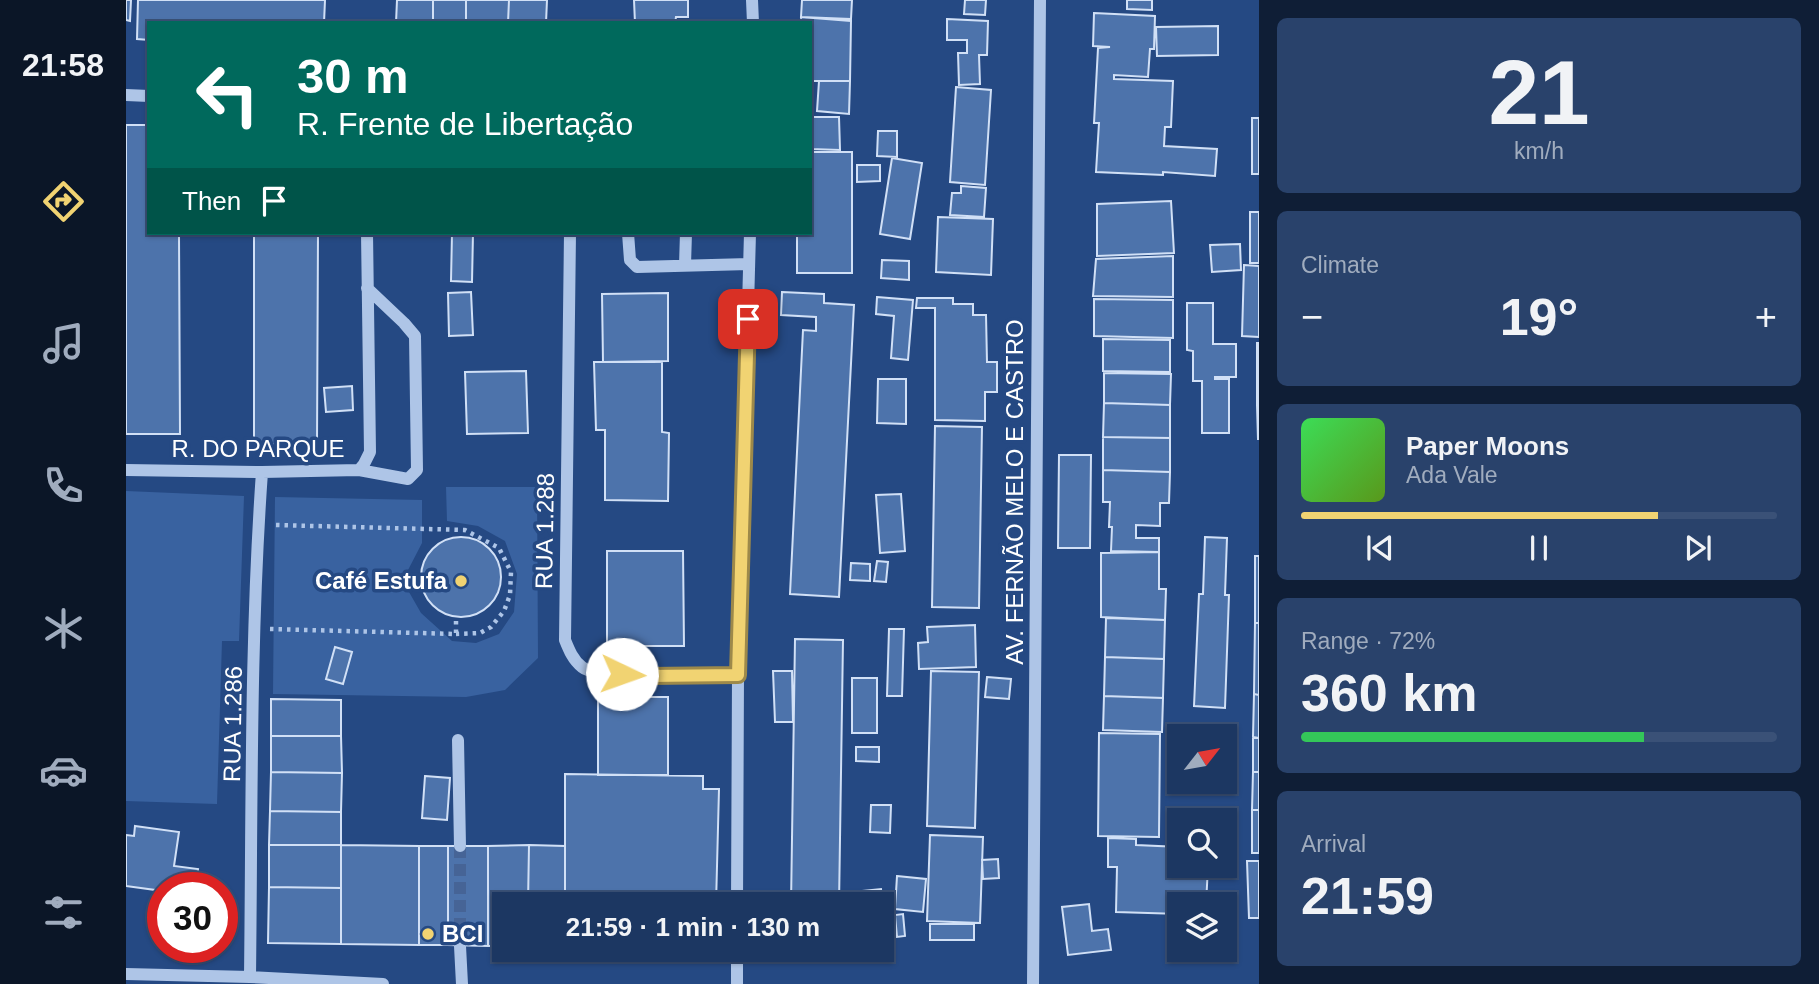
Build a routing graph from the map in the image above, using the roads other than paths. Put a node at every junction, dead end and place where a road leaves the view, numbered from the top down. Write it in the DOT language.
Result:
graph roads {
  1 [pos="752,0"];
  2 [pos="1040,0"];
  3 [pos="752,21"];
  4 [pos="126,95"];
  5 [pos="147,96"];
  6 [pos="367,235"];
  7 [pos="570,235"];
  8 [pos="628,235"];
  9 [pos="686,235"];
  10 [pos="750,235"];
  11 [pos="749,264"];
  12 [pos="685,265"];
  13 [pos="367,288"];
  14 [pos="126,470"];
  15 [pos="359,470"];
  16 [pos="262,472"];
  17 [pos="738,675"];
  18 [pos="458,740"];
  19 [pos="460,846"];
  20 [pos="737,892"];
  21 [pos="460,946"];
  22 [pos="737,962"];
  23 [pos="126,974"];
  24 [pos="250,977"];
  25 [pos="383,984"];
  26 [pos="462,984"];
  27 [pos="737,984"];
  28 [pos="1033,984"];
  1 -- 3 [label="street"];
  2 -- 28 [label="street, AV. FERNÃO MELO E CASTRO"];
  4 -- 5 [label="street"];
  6 -- 13 [label="street, R. DO PARQUE"];
  7 -- 17 [label="street, RUA 1.288"];
  8 -- 12 [label="street"];
  9 -- 12 [label="street"];
  10 -- 11 [label="street"];
  11 -- 12 [label="street"];
  11 -- 17 [label="street"];
  13 -- 15 [label="street, R. DO PARQUE"];
  13 -- 15 [label="street"];
  14 -- 16 [label="street, R. DO PARQUE"];
  15 -- 16 [label="street, R. DO PARQUE"];
  16 -- 24 [label="street, RUA 1.286"];
  17 -- 20 [label="street"];
  18 -- 19 [label="street"];
  21 -- 26 [label="street"];
  22 -- 27 [label="street"];
  23 -- 24 [label="street"];
  24 -- 25 [label="street"];
}
